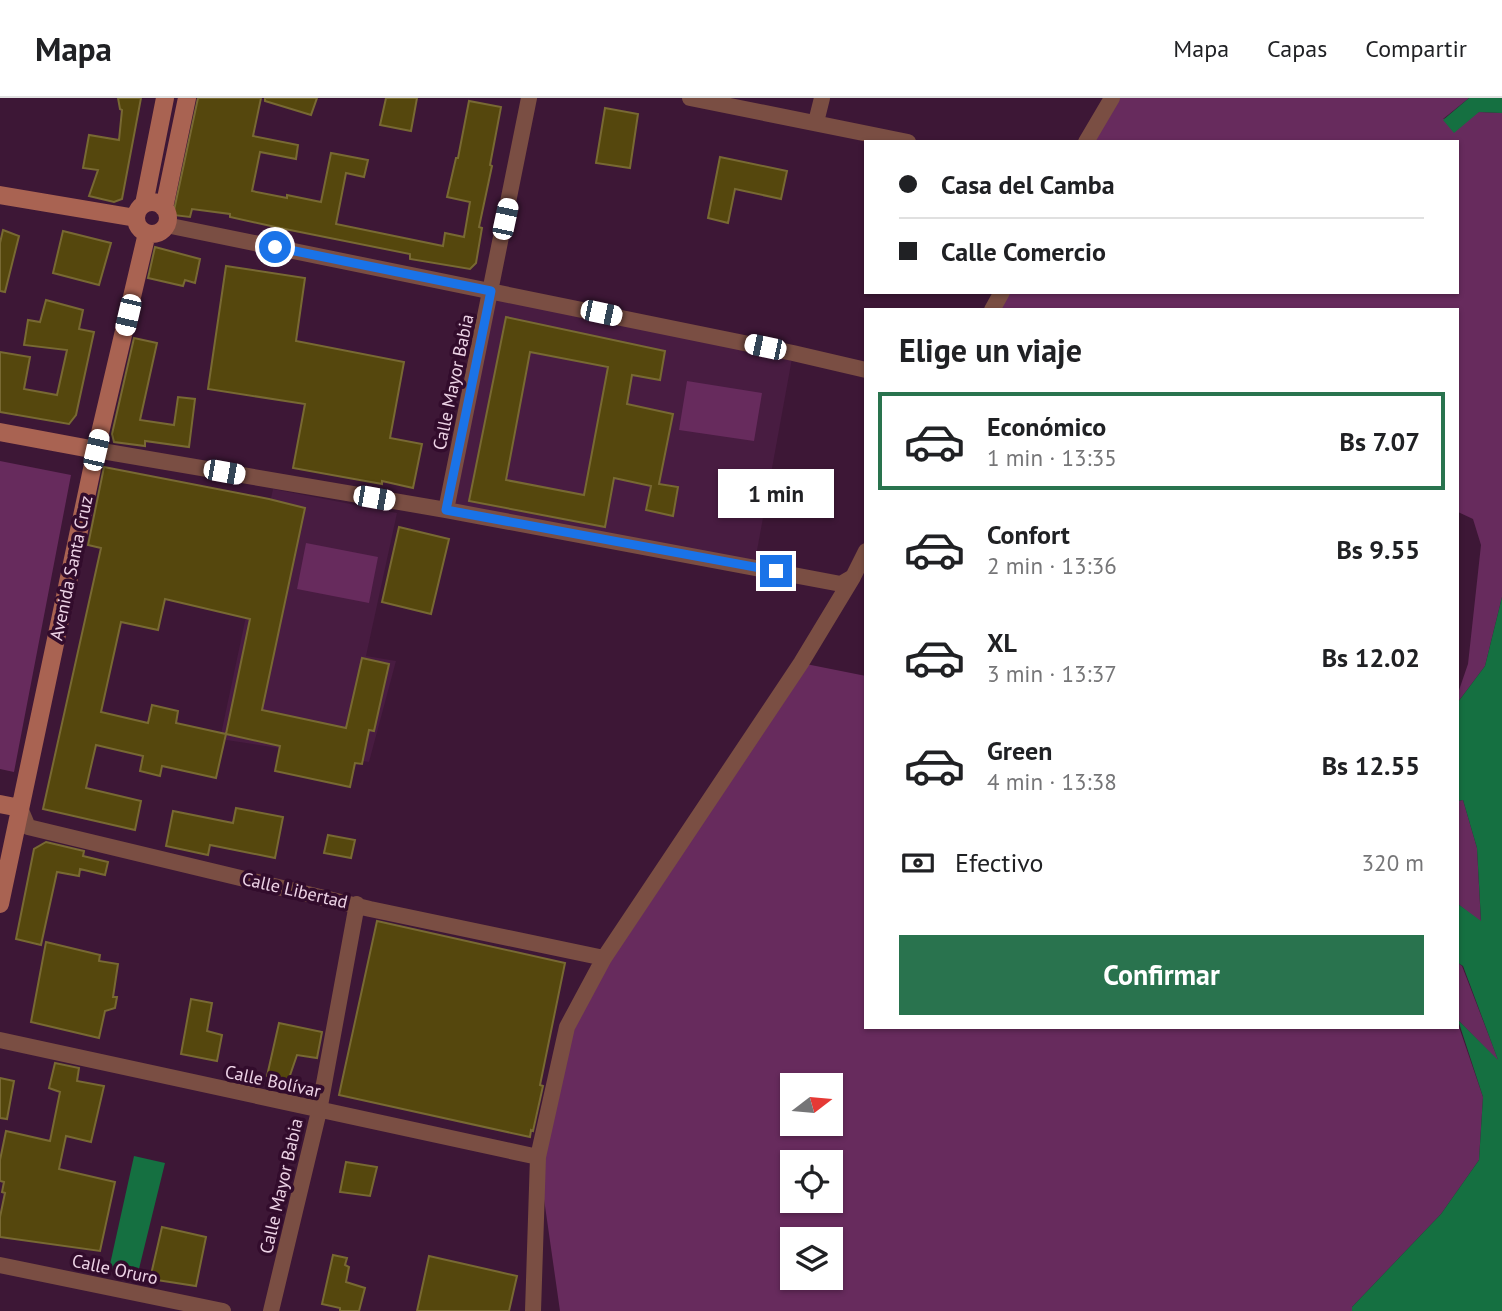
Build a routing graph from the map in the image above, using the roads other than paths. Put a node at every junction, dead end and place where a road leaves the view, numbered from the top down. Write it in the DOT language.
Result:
graph roads {
  1 [pos="165,98"];
  2 [pos="187,98"];
  3 [pos="529,98"];
  4 [pos="690,98"];
  5 [pos="822,98"];
  6 [pos="1112,98"];
  7 [pos="816,122"];
  8 [pos="899,140"];
  9 [pos="1087,140"];
  10 [pos="0,195"];
  11 [pos="140,211"];
  12 [pos="165,216"];
  13 [pos="147,233"];
  14 [pos="491,291"];
  15 [pos="864,370"];
  16 [pos="0,432"];
  17 [pos="96,450"];
  18 [pos="446,510"];
  19 [pos="864,555"];
  20 [pos="853,577"];
  21 [pos="0,804"];
  22 [pos="20,808"];
  23 [pos="0,904"];
  24 [pos="357,904"];
  25 [pos="604,958"];
  26 [pos="0,1040"];
  27 [pos="319,1111"];
  28 [pos="538,1157"];
  29 [pos="0,1265"];
  30 [pos="223,1311"];
  31 [pos="271,1311"];
  32 [pos="533,1311"];
  1 -- 11 [label="main road"];
  2 -- 12 [label="main road"];
  3 -- 14 [label="street, Calle Mayor Babia"];
  4 -- 7 [label="street"];
  5 -- 7 [label="street"];
  6 -- 9 [label="street"];
  7 -- 8 [label="street"];
  10 -- 11 [label="main road"];
  11 -- 12 [label="main road"];
  11 -- 13 [label="main road"];
  12 -- 13 [label="main road"];
  12 -- 14 [label="street"];
  13 -- 17 [label="main road, Avenida Santa Cruz"];
  14 -- 15 [label="street"];
  14 -- 18 [label="street, Calle Mayor Babia"];
  16 -- 17 [label="main road"];
  17 -- 18 [label="street"];
  17 -- 22 [label="main road, Avenida Santa Cruz"];
  18 -- 20 [label="street"];
  19 -- 20 [label="street"];
  20 -- 25 [label="street"];
  21 -- 22 [label="main road"];
  22 -- 23 [label="main road, Avenida Santa Cruz"];
  22 -- 24 [label="street, Calle Libertad"];
  24 -- 25 [label="street, Calle Libertad"];
  24 -- 27 [label="street, Calle Mayor Babia"];
  25 -- 28 [label="street"];
  26 -- 27 [label="street, Calle Bolívar"];
  27 -- 28 [label="street, Calle Bolívar"];
  27 -- 31 [label="street, Calle Mayor Babia"];
  28 -- 32 [label="street"];
  29 -- 30 [label="street, Calle Oruro"];
}
